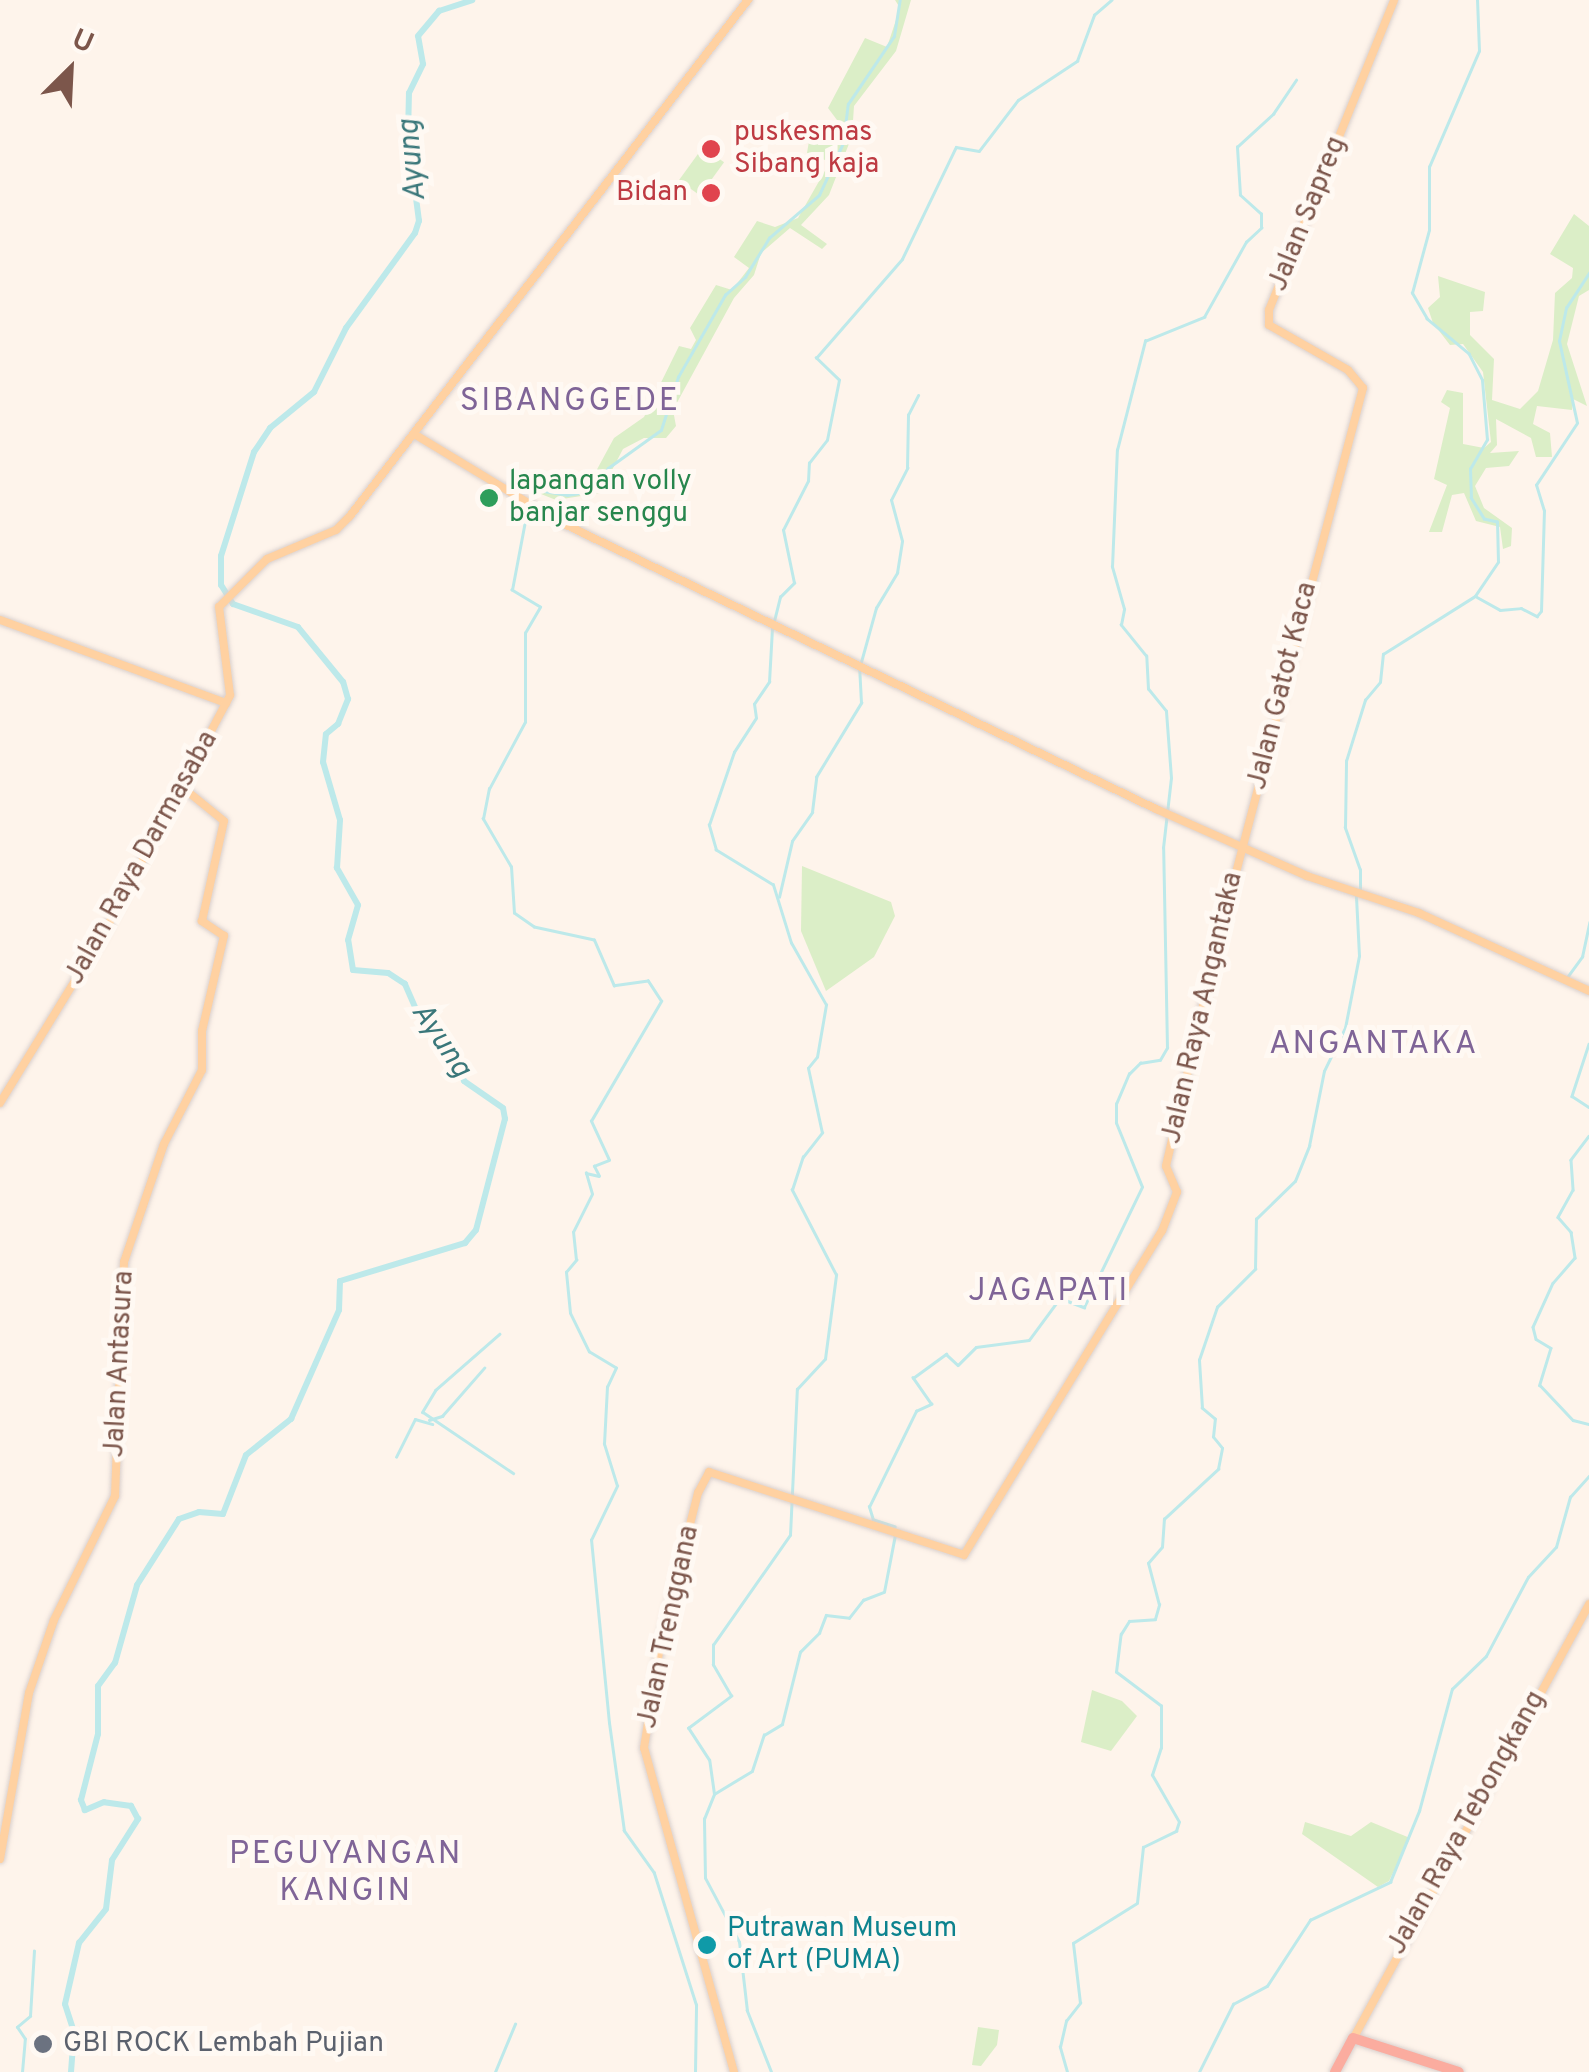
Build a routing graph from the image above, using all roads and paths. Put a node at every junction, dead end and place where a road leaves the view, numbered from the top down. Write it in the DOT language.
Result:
graph roads {
  1 [pos="748,0"];
  2 [pos="1394,0"];
  3 [pos="1364,384"];
  4 [pos="414,434"];
  5 [pos="0,620"];
  6 [pos="222,704"];
  7 [pos="181,786"];
  8 [pos="1242,848"];
  9 [pos="1589,991"];
  10 [pos="0,1103"];
  11 [pos="707,1472"];
  12 [pos="1589,1604"];
  13 [pos="0,1859"];
  14 [pos="1353,2042"];
  15 [pos="734,2072"];
  16 [pos="1335,2072"];
  17 [pos="1458,2072"];
  1 -- 4 [label="main road, Jalan Raya Darmasaba"];
  2 -- 3 [label="main road, Jalan Sapreg"];
  3 -- 8 [label="main road, Jalan Gatot Kaca"];
  4 -- 6 [label="main road, Jalan Raya Darmasaba"];
  4 -- 8 [label="main road"];
  5 -- 6 [label="main road, Jalan Raya Darmasaba"];
  6 -- 7 [label="main road, Jalan Raya Darmasaba"];
  7 -- 10 [label="main road, Jalan Raya Darmasaba"];
  7 -- 13 [label="main road, Jalan Antasura"];
  8 -- 9 [label="main road"];
  8 -- 11 [label="main road, Jalan Raya Angantaka"];
  11 -- 15 [label="main road, Jalan Trenggana"];
  12 -- 14 [label="main road, Jalan Raya Tebongkang"];
  14 -- 16 [label="highway"];
  14 -- 17 [label="highway"];
}
